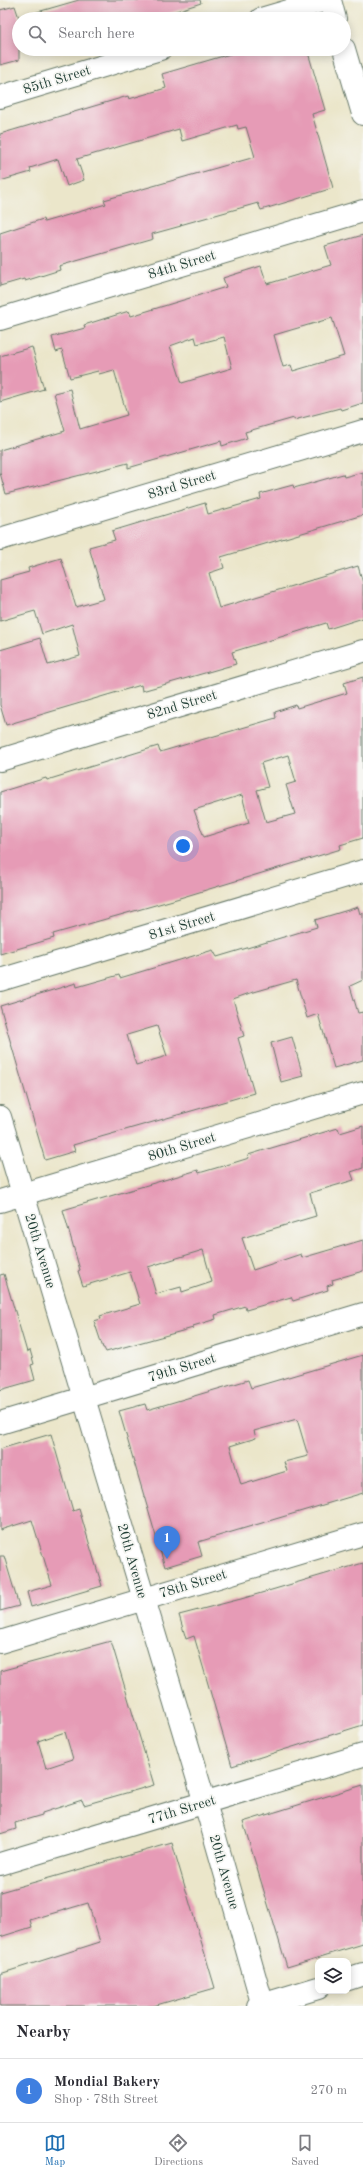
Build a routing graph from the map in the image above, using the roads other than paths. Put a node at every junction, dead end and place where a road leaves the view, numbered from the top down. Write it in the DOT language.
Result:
graph roads {
  1 [pos="326,0"];
  2 [pos="330,0"];
  3 [pos="285,12"];
  4 [pos="333,12"];
  5 [pos="137,56"];
  6 [pos="346,56"];
  7 [pos="0,97"];
  8 [pos="363,114"];
  9 [pos="363,211"];
  10 [pos="0,319"];
  11 [pos="363,431"];
  12 [pos="0,539"];
  13 [pos="363,650"];
  14 [pos="0,760"];
  15 [pos="363,871"];
  16 [pos="0,980"];
  17 [pos="363,1092"];
  18 [pos="0,1117"];
  19 [pos="23,1195"];
  20 [pos="0,1201"];
  21 [pos="363,1314"];
  22 [pos="84,1398"];
  23 [pos="0,1423"];
  24 [pos="363,1534"];
  25 [pos="143,1599"];
  26 [pos="0,1642"];
  27 [pos="363,1755"];
  28 [pos="205,1803"];
  29 [pos="0,1864"];
  30 [pos="363,1974"];
  31 [pos="351,1978"];
  32 [pos="315,1989"];
  33 [pos="261,2006"];
  1 -- 3 [label="street"];
  2 -- 4 [label="street"];
  5 -- 7 [label="street, 85th Street"];
  6 -- 8 [label="street"];
  9 -- 10 [label="street, 84th Street"];
  11 -- 12 [label="street, 83rd Street"];
  13 -- 14 [label="street, 82nd Street"];
  15 -- 16 [label="street, 81st Street"];
  17 -- 19 [label="street, 80th Street"];
  18 -- 19 [label="street, 20th Avenue"];
  19 -- 20 [label="street, 80th Street"];
  19 -- 22 [label="street, 20th Avenue"];
  21 -- 22 [label="street, 79th Street"];
  22 -- 23 [label="street, 79th Street"];
  22 -- 25 [label="street, 20th Avenue"];
  24 -- 25 [label="street, 78th Street"];
  25 -- 26 [label="street, 78th Street"];
  25 -- 28 [label="street, 20th Avenue"];
  27 -- 28 [label="street, 77th Street"];
  28 -- 29 [label="street, 77th Street"];
  28 -- 33 [label="street, 20th Avenue"];
  30 -- 31 [label="street"];
  32 -- 33 [label="street"];
}
